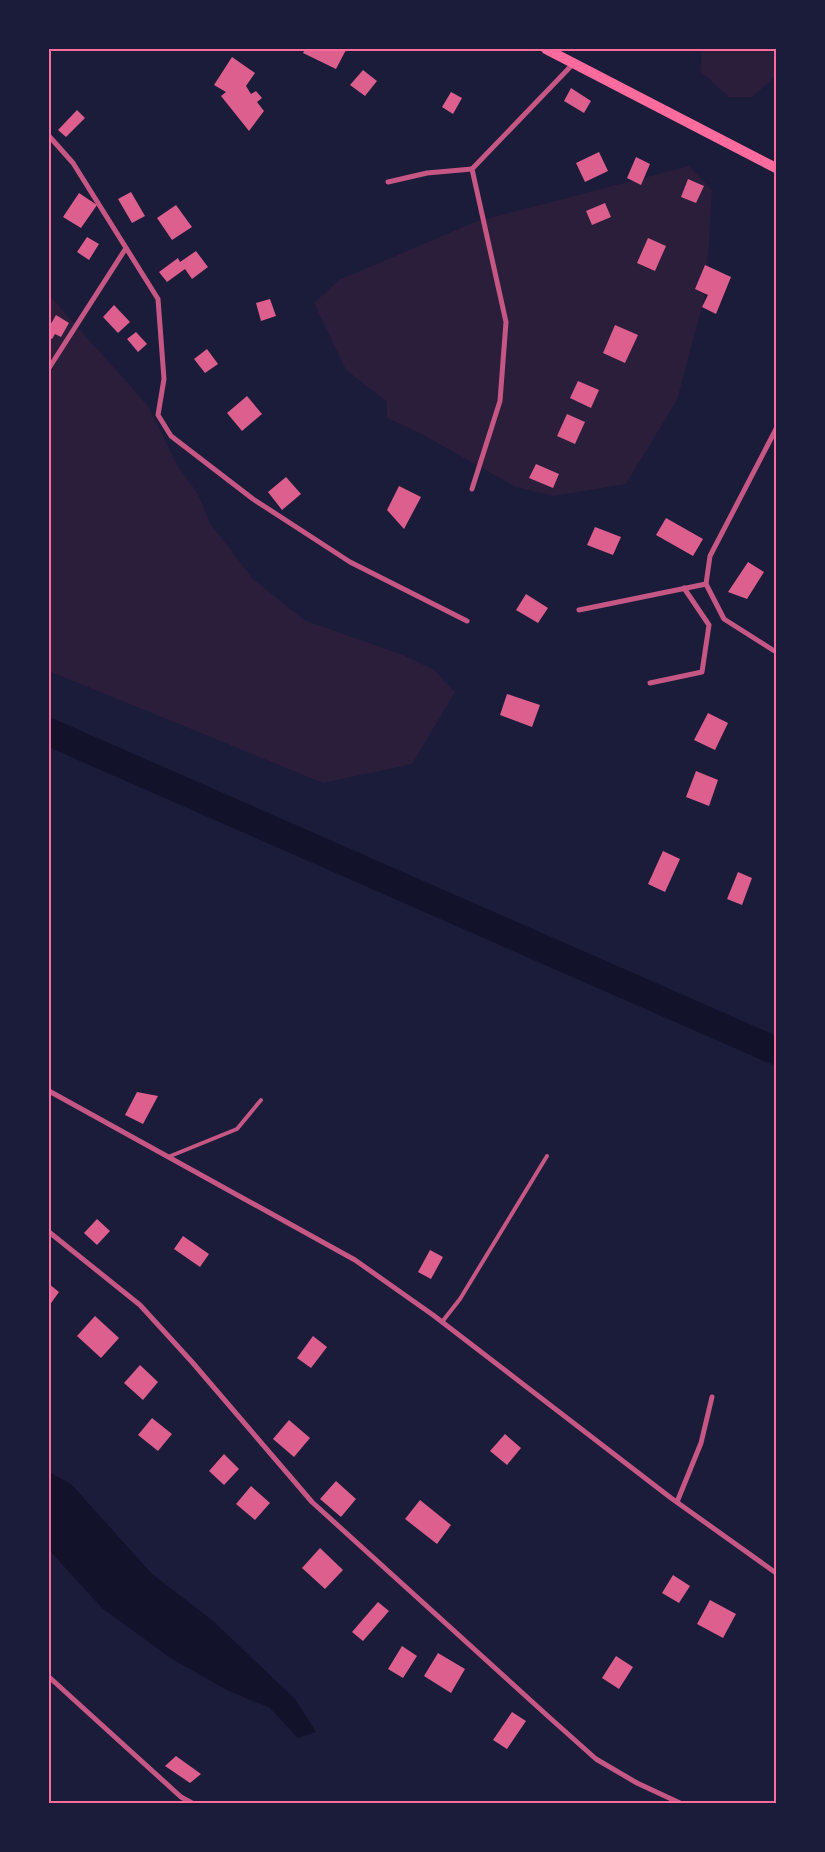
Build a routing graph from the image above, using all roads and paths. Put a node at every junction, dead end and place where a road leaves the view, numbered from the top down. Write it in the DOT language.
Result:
graph roads {
  1 [pos="546,49"];
  2 [pos="574,63"];
  3 [pos="49,136"];
  4 [pos="776,168"];
  5 [pos="472,169"];
  6 [pos="388,182"];
  7 [pos="126,248"];
  8 [pos="49,368"];
  9 [pos="776,429"];
  10 [pos="472,489"];
  11 [pos="706,584"];
  12 [pos="684,588"];
  13 [pos="579,610"];
  14 [pos="467,621"];
  15 [pos="776,652"];
  16 [pos="650,683"];
  17 [pos="49,1091"];
  18 [pos="261,1100"];
  19 [pos="547,1156"];
  20 [pos="168,1157"];
  21 [pos="49,1232"];
  22 [pos="442,1322"];
  23 [pos="712,1397"];
  24 [pos="677,1502"];
  25 [pos="776,1573"];
  26 [pos="49,1677"];
  27 [pos="192,1803"];
  28 [pos="680,1803"];
  1 -- 2 [label="main road"];
  2 -- 4 [label="main road"];
  2 -- 5 [label="street"];
  3 -- 7 [label="street"];
  5 -- 6 [label="street"];
  5 -- 10 [label="street"];
  7 -- 8 [label="street"];
  7 -- 14 [label="street"];
  9 -- 11 [label="street"];
  11 -- 12 [label="street"];
  11 -- 15 [label="street"];
  12 -- 13 [label="street"];
  12 -- 16 [label="street"];
  17 -- 20 [label="street"];
  18 -- 20 [label="lane"];
  19 -- 22 [label="lane"];
  20 -- 22 [label="street"];
  21 -- 28 [label="street"];
  22 -- 24 [label="street"];
  23 -- 24 [label="street"];
  24 -- 25 [label="street"];
  26 -- 27 [label="street"];
}
